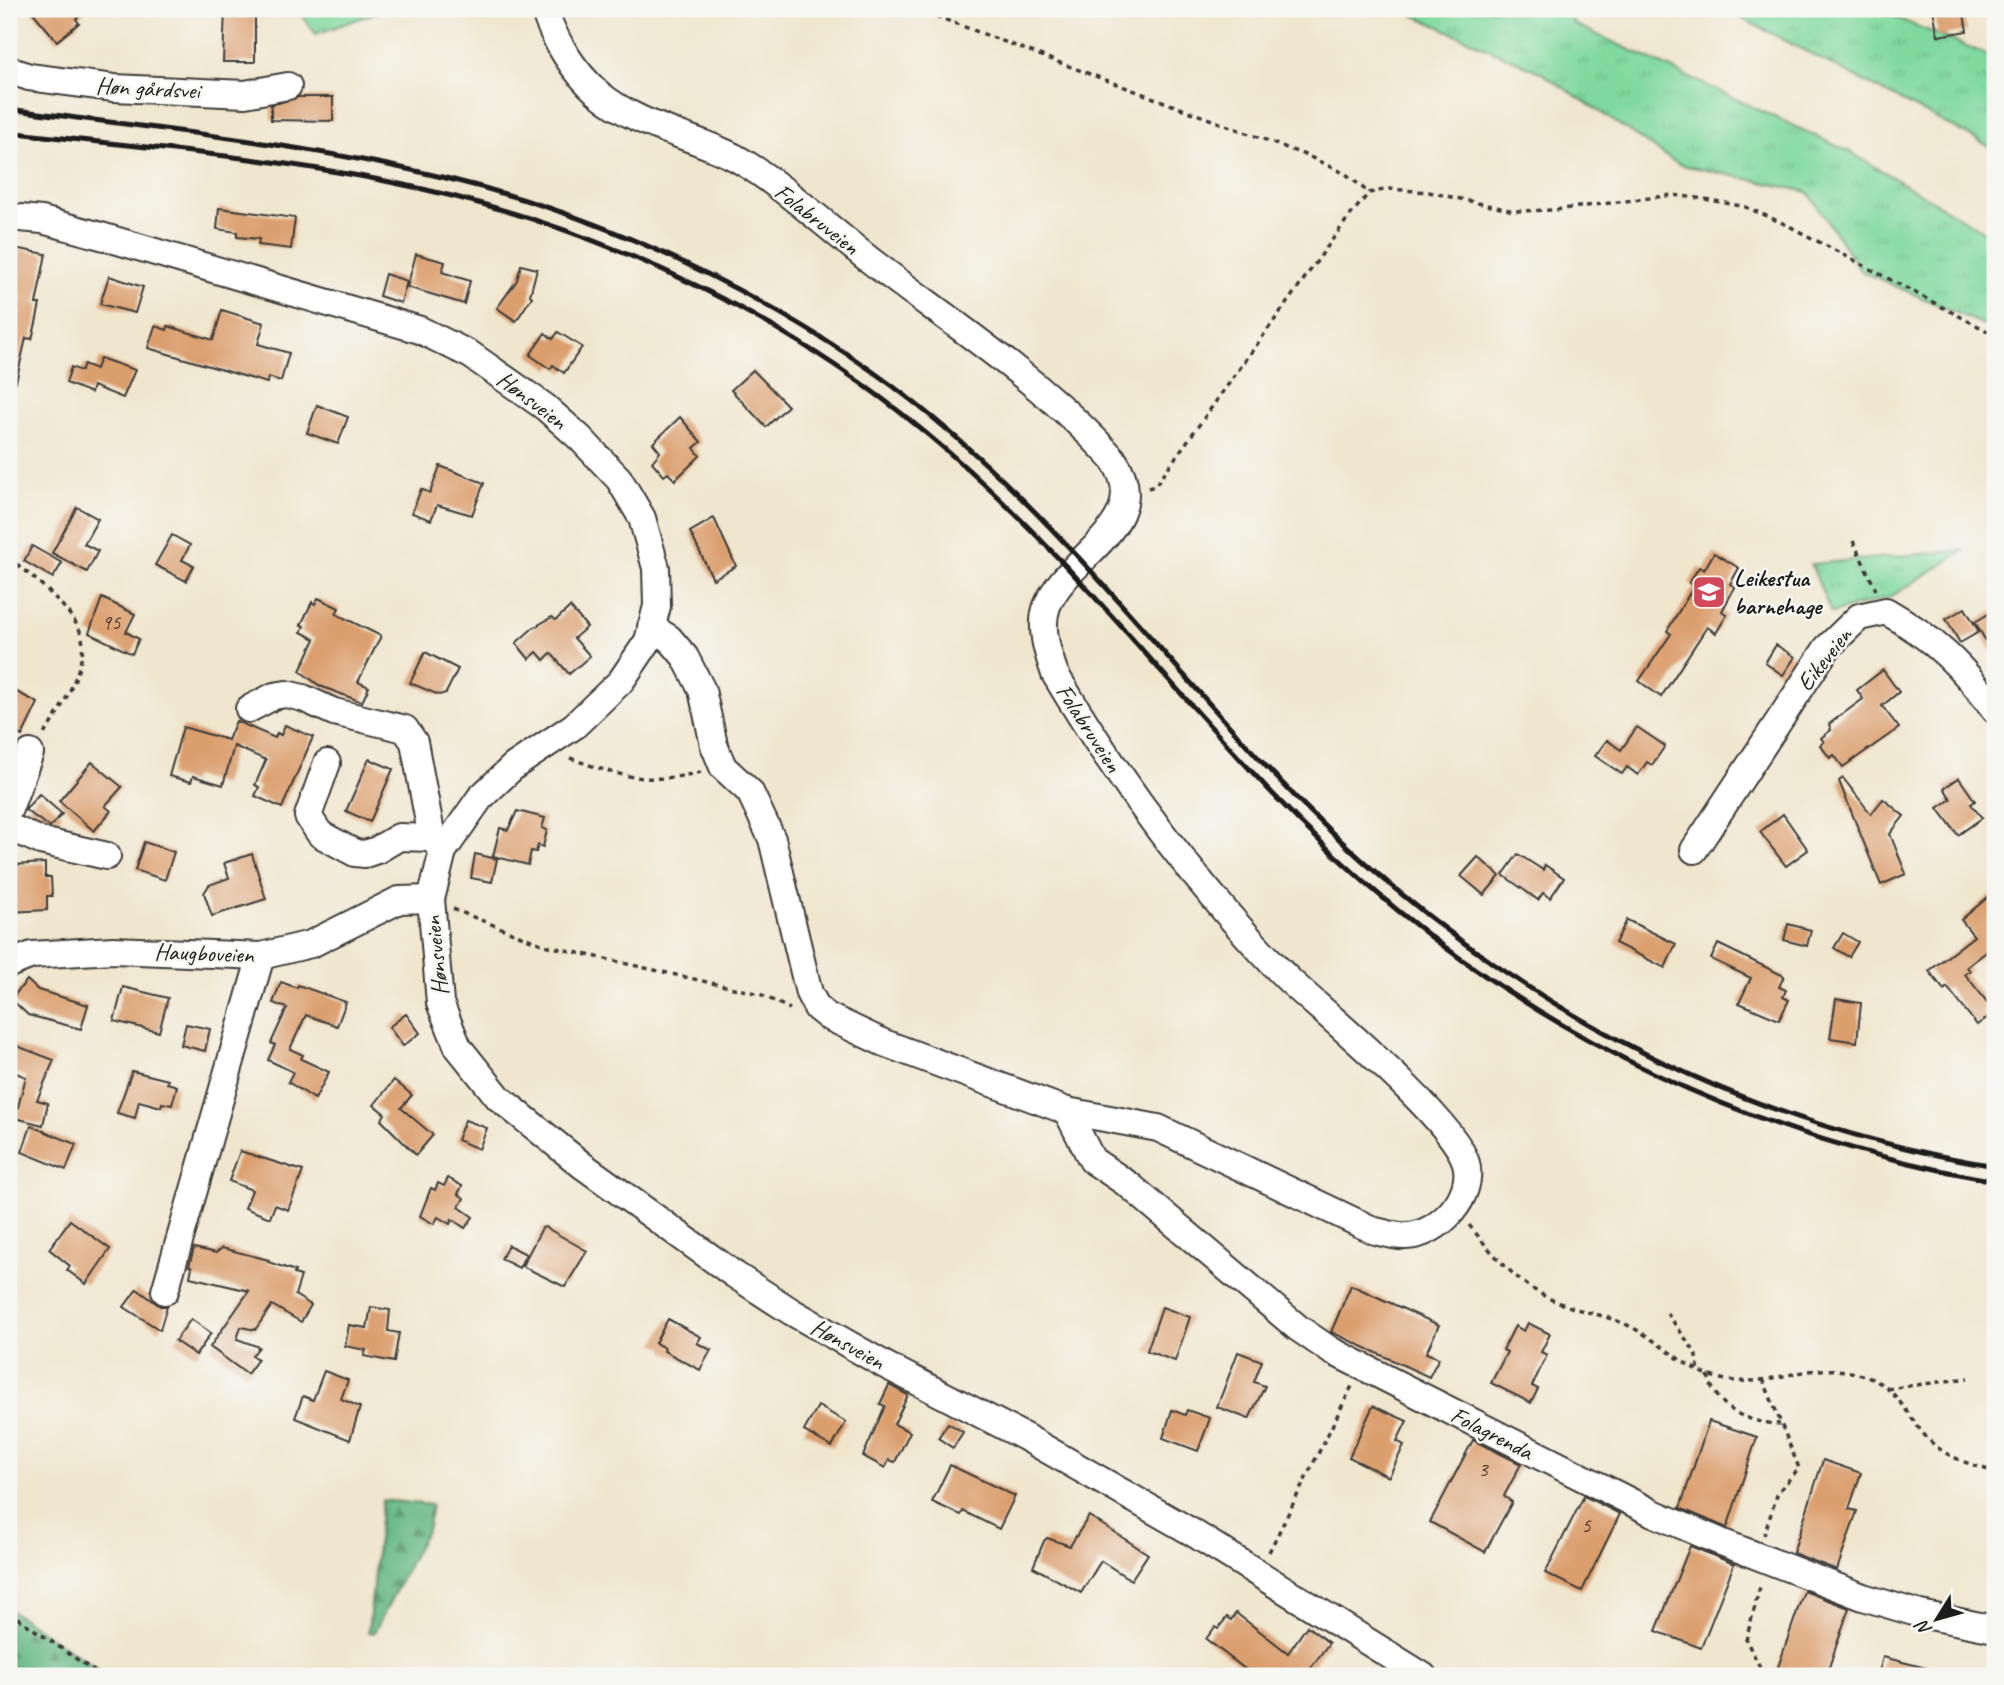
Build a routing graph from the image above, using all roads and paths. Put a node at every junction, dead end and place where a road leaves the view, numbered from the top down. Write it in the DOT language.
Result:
graph roads {
  1 [pos="544,9"];
  2 [pos="917,9"];
  3 [pos="9,70"];
  4 [pos="288,86"];
  5 [pos="1369,193"];
  6 [pos="9,217"];
  7 [pos="1995,335"];
  8 [pos="1125,494"];
  9 [pos="1853,541"];
  10 [pos="9,558"];
  11 [pos="1886,611"];
  12 [pos="652,626"];
  13 [pos="249,709"];
  14 [pos="1995,710"];
  15 [pos="541,748"];
  16 [pos="30,753"];
  17 [pos="327,763"];
  18 [pos="723,767"];
  19 [pos="9,809"];
  20 [pos="9,827"];
  21 [pos="438,844"];
  22 [pos="1693,850"];
  23 [pos="107,856"];
  24 [pos="431,899"];
  25 [pos="261,956"];
  26 [pos="9,964"];
  27 [pos="797,1013"];
  28 [pos="1067,1111"];
  29 [pos="1454,1207"];
  30 [pos="165,1292"];
  31 [pos="1667,1313"];
  32 [pos="1362,1366"];
  33 [pos="1700,1372"];
  34 [pos="1708,1375"];
  35 [pos="1968,1378"];
  36 [pos="1763,1379"];
  37 [pos="1887,1389"];
  38 [pos="1995,1472"];
  39 [pos="1259,1572"];
  40 [pos="9,1612"];
  41 [pos="1995,1629"];
  42 [pos="100,1676"];
  43 [pos="1423,1676"];
  1 -- 8 [label="street, Folabruveien"];
  2 -- 5 [label="path"];
  3 -- 4 [label="street, Høn gårdsvei"];
  5 -- 7 [label="path"];
  5 -- 8 [label="path"];
  6 -- 12 [label="street, Hønsveien"];
  8 -- 29 [label="street, Folabruveien"];
  9 -- 11 [label="path"];
  10 -- 16 [label="path"];
  11 -- 14 [label="street"];
  11 -- 22 [label="street, Eikeveien"];
  12 -- 15 [label="street, Hønsveien"];
  12 -- 18 [label="street"];
  13 -- 21 [label="street"];
  15 -- 18 [label="path"];
  15 -- 21 [label="street, Hønsveien"];
  16 -- 19 [label="street"];
  17 -- 21 [label="street"];
  18 -- 28 [label="street, Folabruveien"];
  20 -- 23 [label="street"];
  21 -- 24 [label="street, Hønsveien"];
  24 -- 25 [label="street, Haugboveien"];
  24 -- 27 [label="path"];
  24 -- 39 [label="street, Hønsveien"];
  25 -- 26 [label="street, Haugboveien"];
  25 -- 30 [label="street"];
  28 -- 29 [label="street, Folabruveien"];
  28 -- 32 [label="street, Folagrenda"];
  29 -- 33 [label="path"];
  31 -- 33 [label="path"];
  32 -- 39 [label="path"];
  32 -- 41 [label="street, Folagrenda"];
  33 -- 34 [label="path"];
  34 -- 36 [label="path"];
  34 -- 36 [label="path"];
  35 -- 37 [label="path"];
  36 -- 38 [label="path"];
  39 -- 43 [label="street, Hønsveien"];
  40 -- 42 [label="path"];
}
